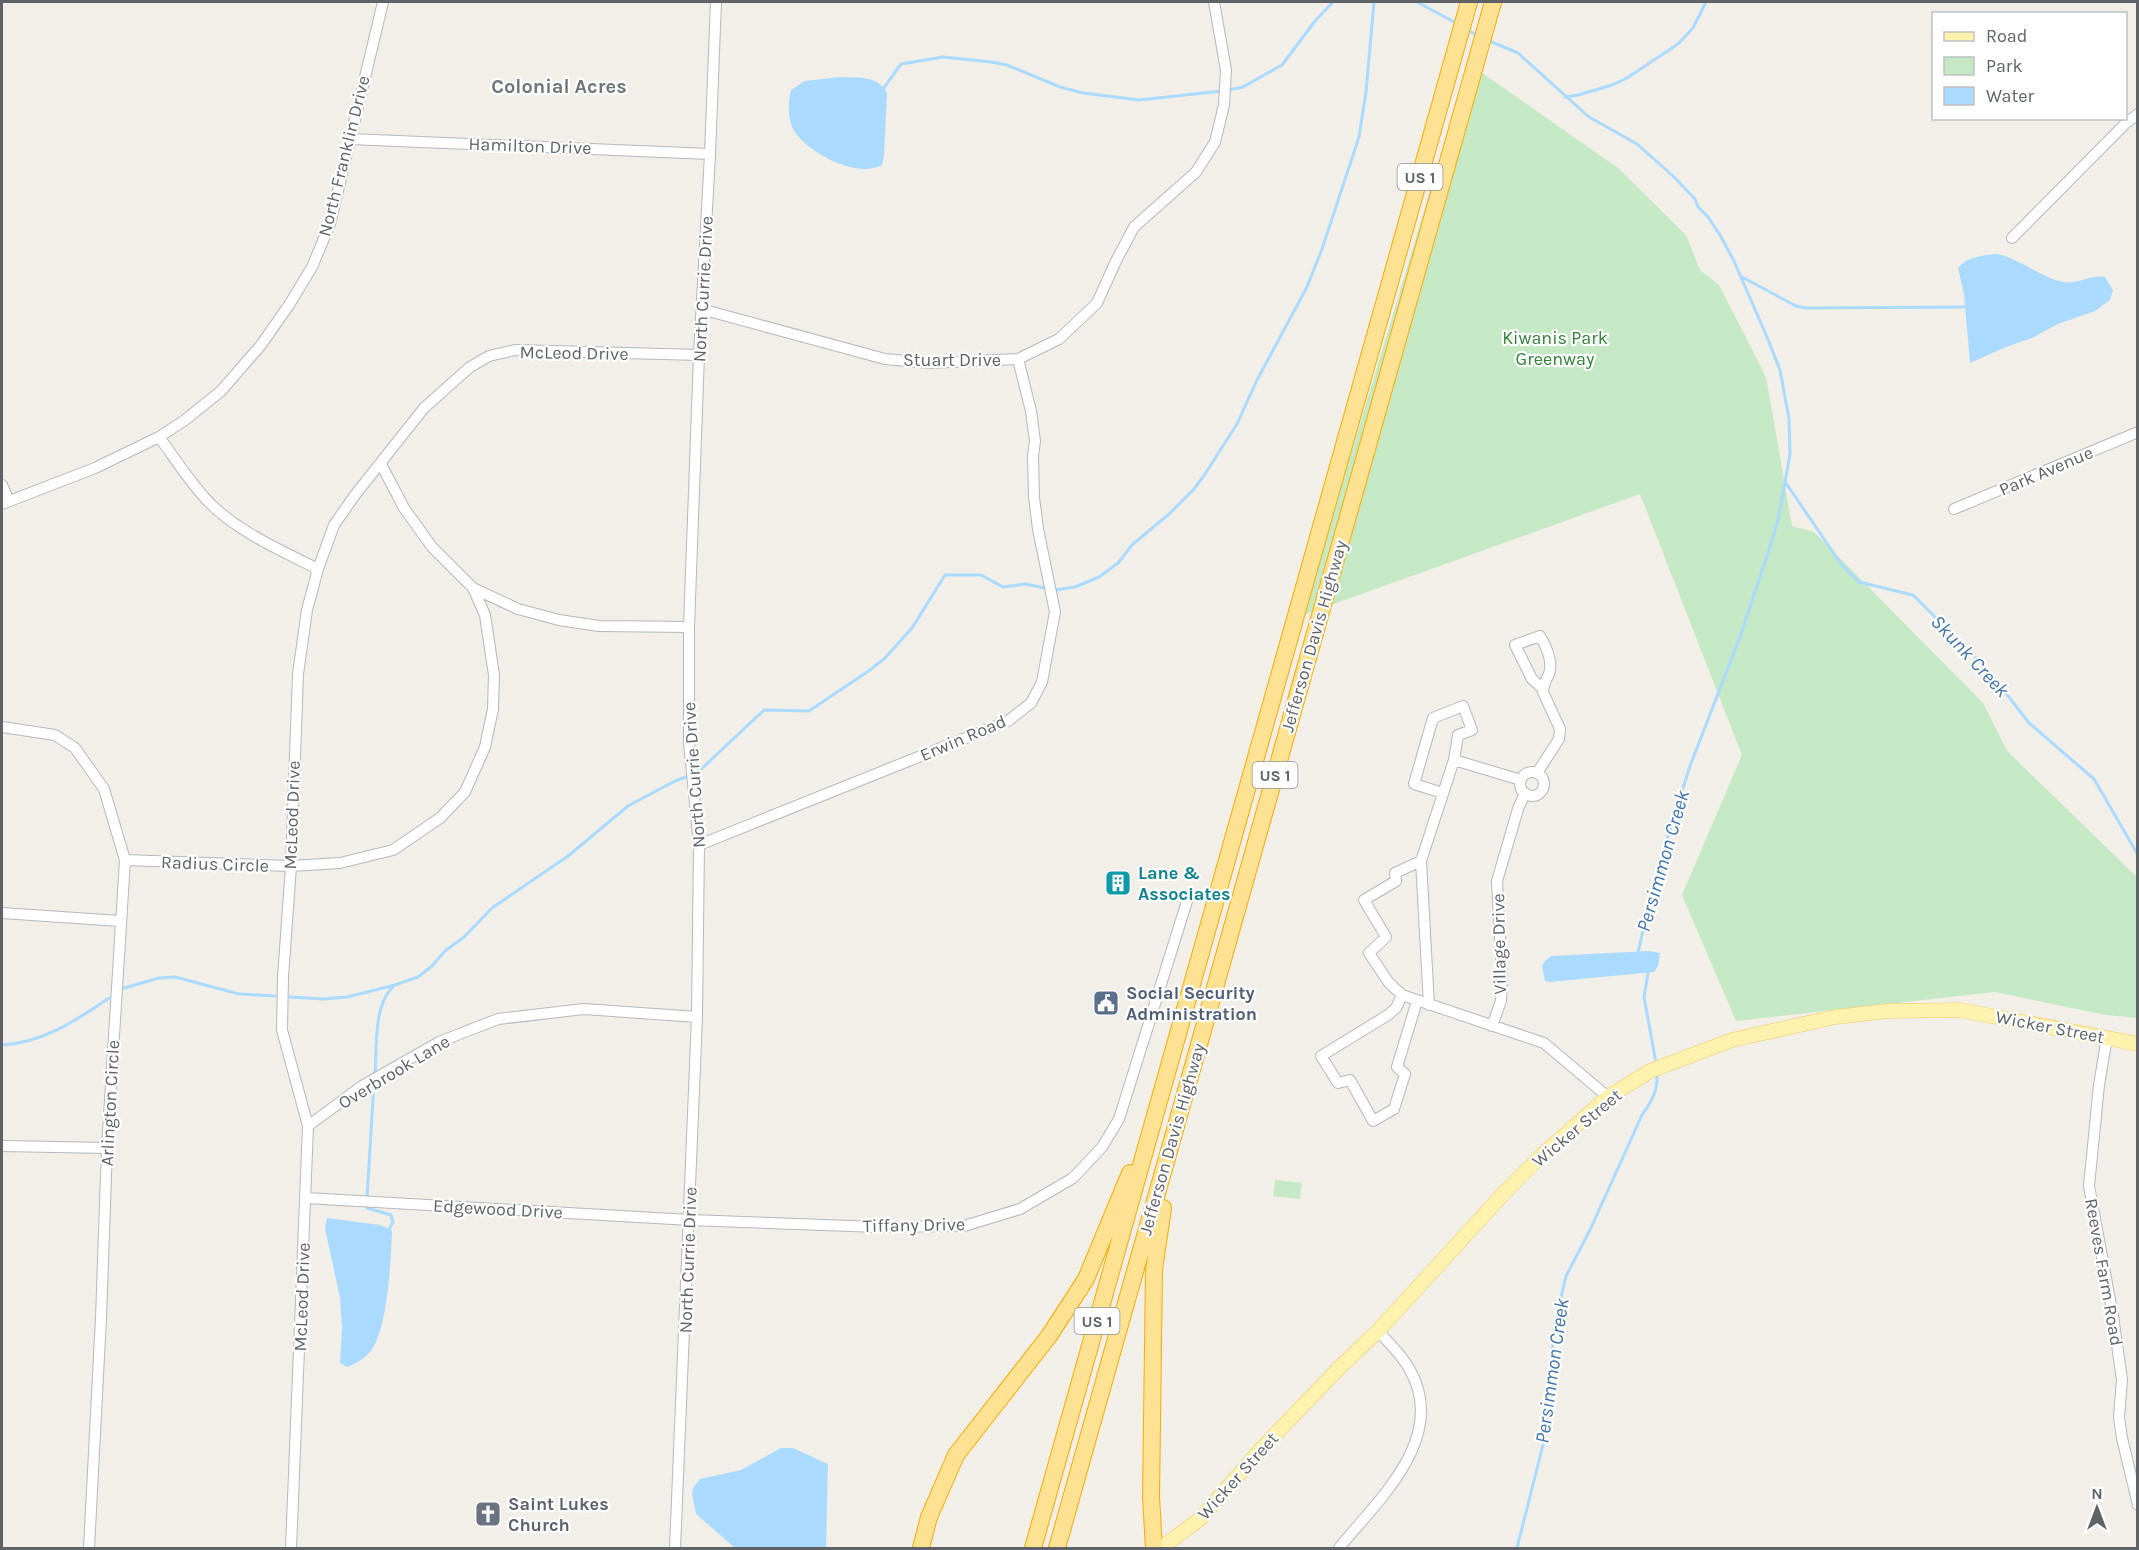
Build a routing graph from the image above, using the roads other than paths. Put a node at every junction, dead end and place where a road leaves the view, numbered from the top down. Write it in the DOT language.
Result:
graph roads {
  1 [pos="383,2"];
  2 [pos="716,2"];
  3 [pos="1214,2"];
  4 [pos="1469,2"];
  5 [pos="1493,2"];
  6 [pos="2138,114"];
  7 [pos="350,139"];
  8 [pos="710,154"];
  9 [pos="2012,238"];
  10 [pos="701,309"];
  11 [pos="699,355"];
  12 [pos="1018,359"];
  13 [pos="2138,432"];
  14 [pos="159,437"];
  15 [pos="381,464"];
  16 [pos="2,485"];
  17 [pos="5,502"];
  18 [pos="1954,509"];
  19 [pos="318,569"];
  20 [pos="473,588"];
  21 [pos="689,627"];
  22 [pos="1542,688"];
  23 [pos="2,727"];
  24 [pos="1454,760"];
  25 [pos="1537,773"];
  26 [pos="1521,780"];
  27 [pos="1443,793"];
  28 [pos="1525,793"];
  29 [pos="699,845"];
  30 [pos="125,860"];
  31 [pos="1421,861"];
  32 [pos="291,866"];
  33 [pos="1188,898"];
  34 [pos="2,913"];
  35 [pos="120,921"];
  36 [pos="1402,995"];
  37 [pos="1417,1000"];
  38 [pos="1430,1005"];
  39 [pos="697,1017"];
  40 [pos="1492,1026"];
  41 [pos="2107,1038"];
  42 [pos="2138,1044"];
  43 [pos="1162,1094"];
  44 [pos="1608,1097"];
  45 [pos="308,1126"];
  46 [pos="1176,1129"];
  47 [pos="2,1146"];
  48 [pos="107,1148"];
  49 [pos="306,1198"];
  50 [pos="690,1220"];
  51 [pos="1378,1331"];
  52 [pos="2138,1505"];
  53 [pos="89,1548"];
  54 [pos="291,1548"];
  55 [pos="675,1548"];
  56 [pos="921,1548"];
  57 [pos="1033,1548"];
  58 [pos="1056,1548"];
  59 [pos="1154,1548"];
  60 [pos="1161,1548"];
  61 [pos="1339,1548"];
  1 -- 7 [label="street, North Franklin Drive"];
  2 -- 8 [label="street, North Currie Drive"];
  3 -- 12 [label="street, Stuart Drive"];
  4 -- 43 [label="highway, Jefferson Davis Highway / US 1"];
  5 -- 46 [label="highway, Jefferson Davis Highway / US 1"];
  6 -- 9 [label="street"];
  7 -- 8 [label="street, Hamilton Drive"];
  7 -- 14 [label="street, North Franklin Drive"];
  8 -- 10 [label="street, North Currie Drive"];
  10 -- 11 [label="street, North Currie Drive"];
  10 -- 12 [label="street, Stuart Drive"];
  11 -- 15 [label="street, McLeod Drive"];
  11 -- 21 [label="street, North Currie Drive"];
  12 -- 29 [label="street, Erwin Road"];
  13 -- 18 [label="street, Park Avenue"];
  14 -- 17 [label="street, North Franklin Drive"];
  14 -- 19 [label="street"];
  15 -- 19 [label="street, McLeod Drive"];
  15 -- 20 [label="street"];
  16 -- 17 [label="street"];
  19 -- 32 [label="street, McLeod Drive"];
  20 -- 21 [label="street"];
  20 -- 32 [label="street, Radius Circle"];
  21 -- 29 [label="street, North Currie Drive"];
  22 -- 22 [label="street, Village Drive"];
  22 -- 25 [label="street, Village Drive"];
  23 -- 30 [label="street, Arlington Circle"];
  24 -- 26 [label="street"];
  24 -- 27 [label="street"];
  24 -- 27 [label="street"];
  25 -- 26 [label="street"];
  25 -- 28 [label="street, Village Drive"];
  26 -- 28 [label="street"];
  27 -- 31 [label="street"];
  28 -- 40 [label="street, Village Drive"];
  29 -- 39 [label="street, North Currie Drive"];
  30 -- 32 [label="street, Radius Circle"];
  30 -- 35 [label="street, Arlington Circle"];
  31 -- 36 [label="street"];
  31 -- 38 [label="street"];
  32 -- 45 [label="street, McLeod Drive"];
  33 -- 50 [label="street, Tiffany Drive"];
  34 -- 35 [label="street"];
  35 -- 48 [label="street, Arlington Circle"];
  36 -- 37 [label="street"];
  36 -- 37 [label="street"];
  37 -- 38 [label="street"];
  38 -- 40 [label="street"];
  39 -- 45 [label="street, Overbrook Lane"];
  39 -- 50 [label="street, North Currie Drive"];
  40 -- 44 [label="street"];
  41 -- 42 [label="main road, Wicker Street"];
  41 -- 44 [label="main road, Wicker Street"];
  41 -- 52 [label="street, Reeves Farm Road"];
  43 -- 56 [label="highway"];
  43 -- 57 [label="highway, Jefferson Davis Highway / US 1"];
  44 -- 51 [label="main road, Wicker Street"];
  45 -- 49 [label="street, McLeod Drive"];
  46 -- 58 [label="highway, Jefferson Davis Highway / US 1"];
  46 -- 59 [label="highway"];
  47 -- 48 [label="street"];
  48 -- 53 [label="street, Arlington Circle"];
  49 -- 50 [label="street, Edgewood Drive"];
  49 -- 54 [label="street, McLeod Drive"];
  50 -- 55 [label="street, North Currie Drive"];
  51 -- 60 [label="main road, Wicker Street"];
  51 -- 61 [label="street"];
}
